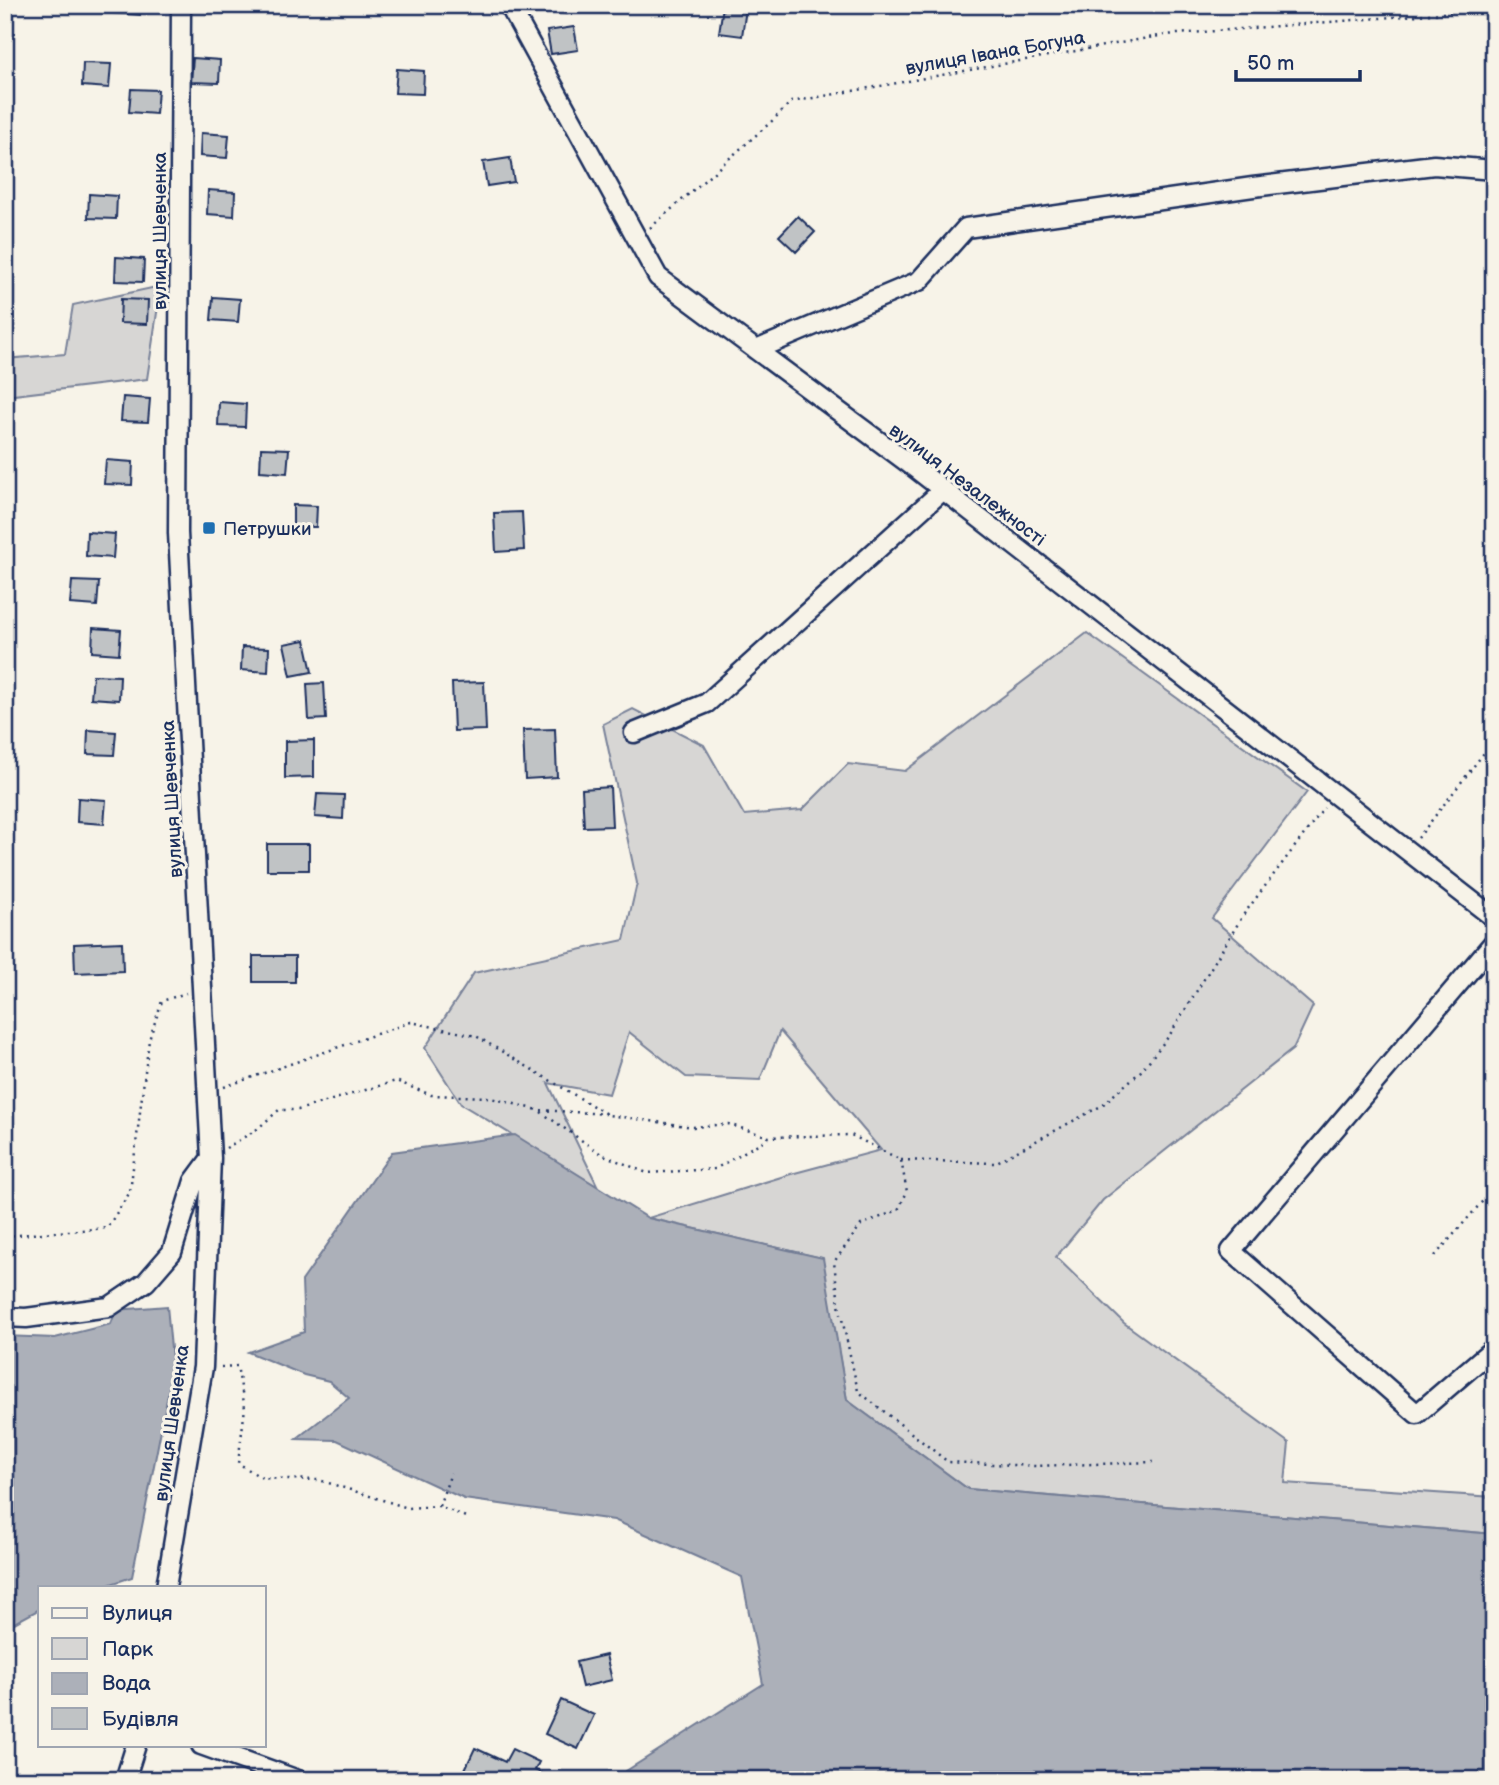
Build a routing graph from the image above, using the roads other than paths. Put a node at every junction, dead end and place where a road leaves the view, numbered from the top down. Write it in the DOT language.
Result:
graph roads {
  1 [pos="181,5"];
  2 [pos="509,5"];
  3 [pos="1494,170"];
  4 [pos="756,350"];
  5 [pos="943,490"];
  6 [pos="634,733"];
  7 [pos="1494,918"];
  8 [pos="1494,942"];
  9 [pos="211,1158"];
  10 [pos="5,1317"];
  11 [pos="1494,1348"];
  12 [pos="166,1586"];
  13 [pos="136,1746"];
  14 [pos="204,1746"];
  15 [pos="125,1780"];
  16 [pos="298,1780"];
  1 -- 9 [label="street, вулиця Шевченка"];
  2 -- 4 [label="street, вулиця Незалежності"];
  3 -- 4 [label="street"];
  4 -- 5 [label="street, вулиця Незалежності"];
  5 -- 6 [label="street"];
  5 -- 7 [label="street, вулиця Незалежності"];
  8 -- 11 [label="street"];
  9 -- 10 [label="street"];
  9 -- 12 [label="street, вулиця Шевченка"];
  13 -- 15 [label="street"];
  14 -- 16 [label="street"];
}
